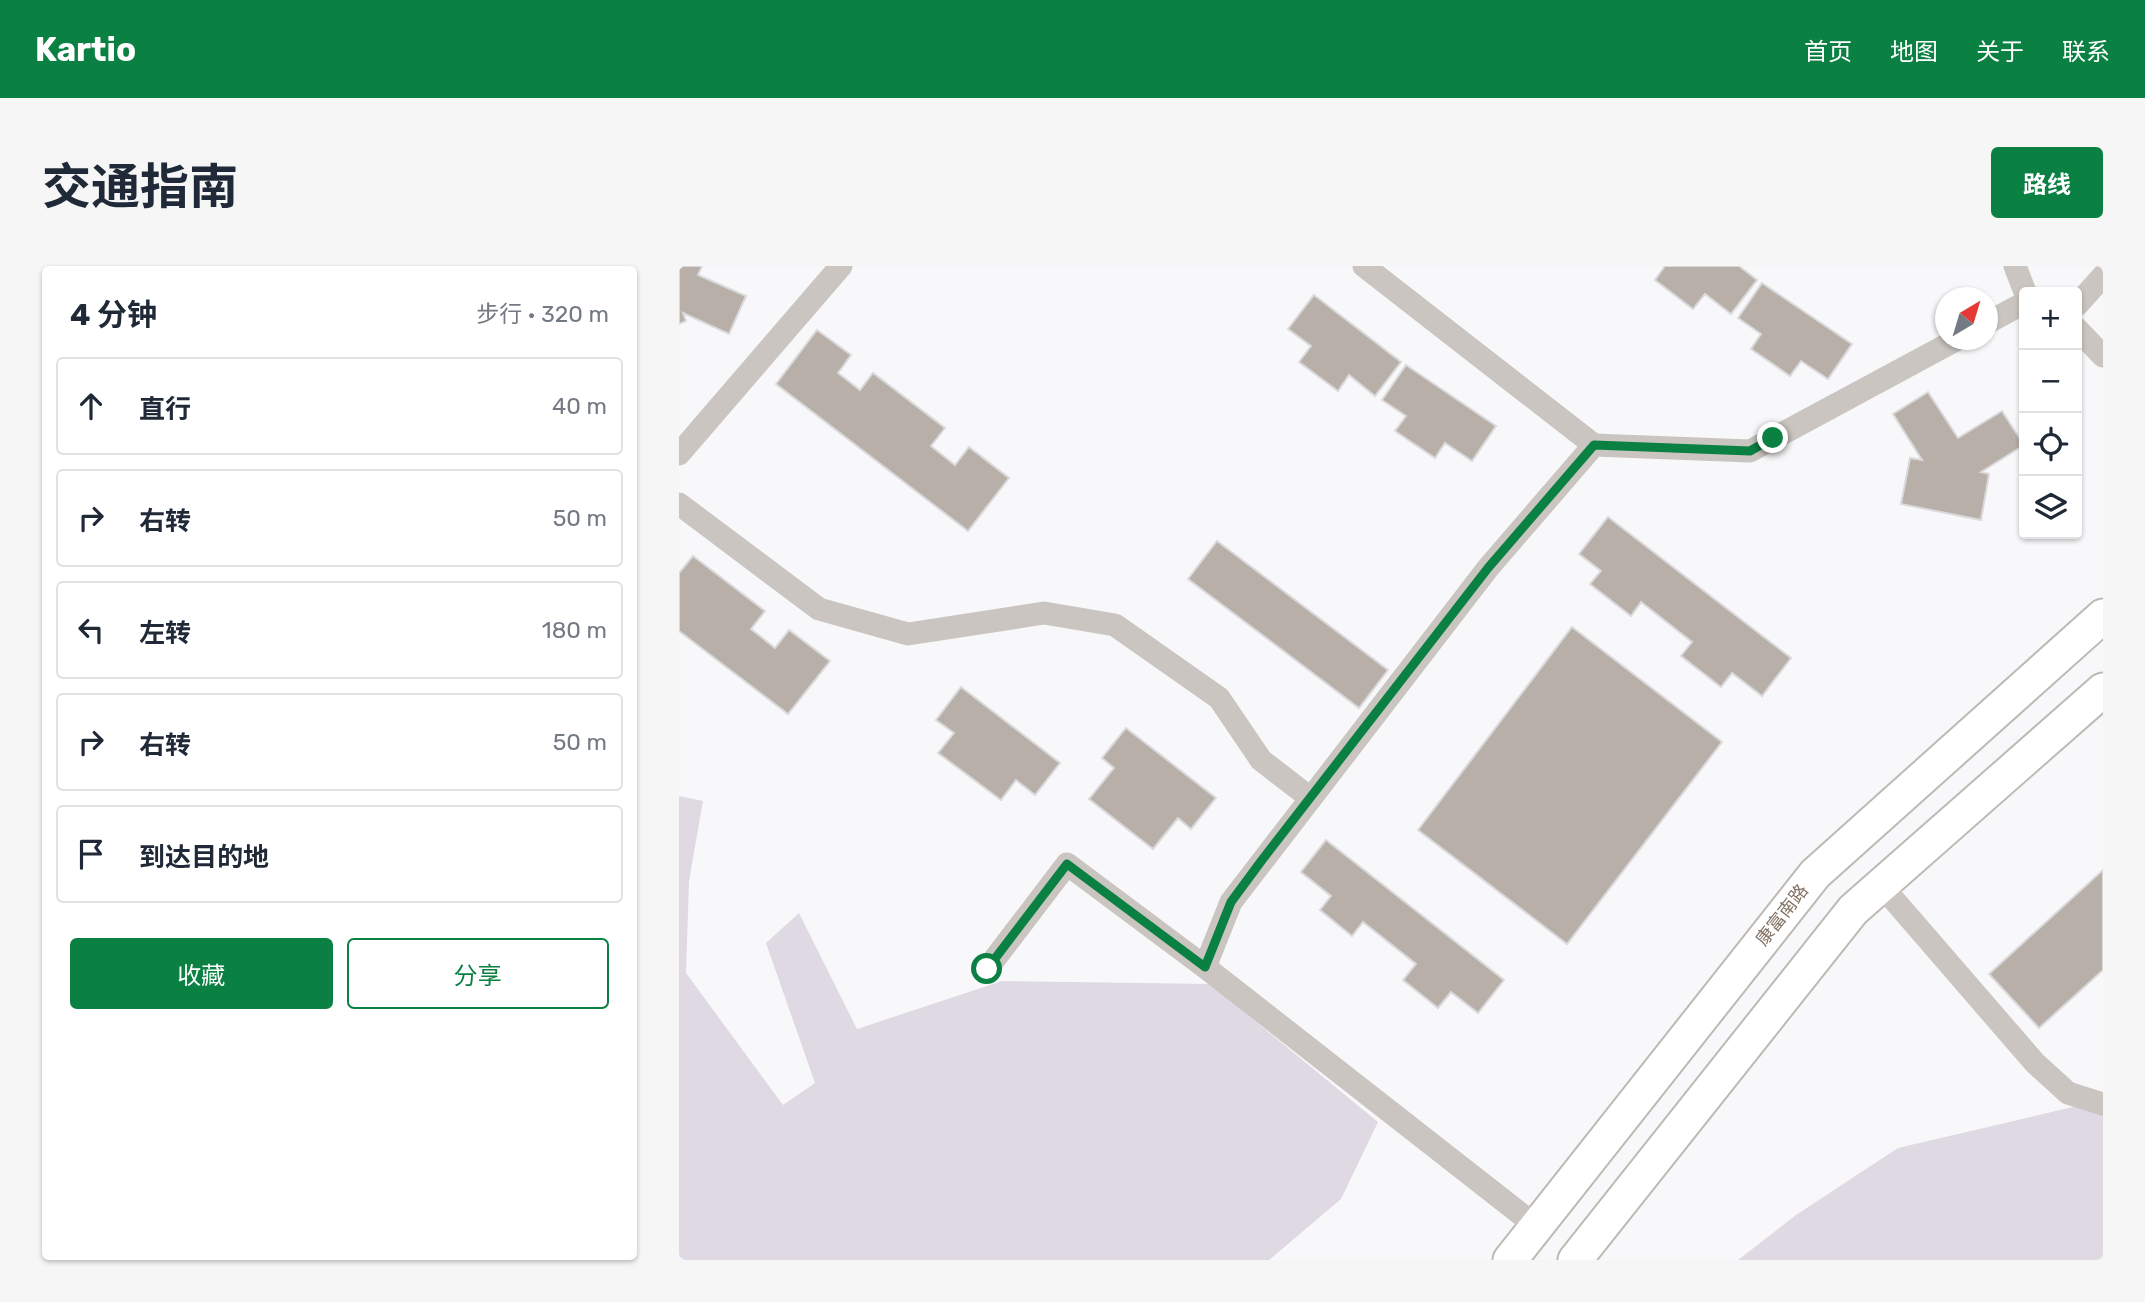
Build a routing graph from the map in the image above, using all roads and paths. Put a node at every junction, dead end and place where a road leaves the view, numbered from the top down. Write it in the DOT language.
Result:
graph roads {
  1 [pos="841,266"];
  2 [pos="1364,266"];
  3 [pos="2014,266"];
  4 [pos="2103,276"];
  5 [pos="2023,287"];
  6 [pos="2082,299"];
  7 [pos="2019,306"];
  8 [pos="1998,317"];
  9 [pos="2082,334"];
  10 [pos="1937,350"];
  11 [pos="2103,356"];
  12 [pos="1594,445"];
  13 [pos="679,454"];
  14 [pos="679,504"];
  15 [pos="2103,616"];
  16 [pos="2103,690"];
  17 [pos="1310,797"];
  18 [pos="1881,885"];
  19 [pos="1205,967"];
  20 [pos="987,969"];
  21 [pos="2103,1104"];
  22 [pos="1536,1226"];
  23 [pos="1510,1260"];
  24 [pos="1576,1260"];
  1 -- 13 [label="street"];
  2 -- 12 [label="street"];
  3 -- 5 [label="street"];
  4 -- 6 [label="street"];
  7 -- 8 [label="street"];
  9 -- 11 [label="street"];
  10 -- 12 [label="street"];
  12 -- 17 [label="street"];
  14 -- 17 [label="street"];
  15 -- 22 [label="main road, 康富南路"];
  16 -- 18 [label="main road"];
  17 -- 19 [label="street"];
  18 -- 21 [label="street"];
  18 -- 24 [label="main road"];
  19 -- 20 [label="street"];
  19 -- 22 [label="street"];
  22 -- 23 [label="main road, 康富南路"];
}
